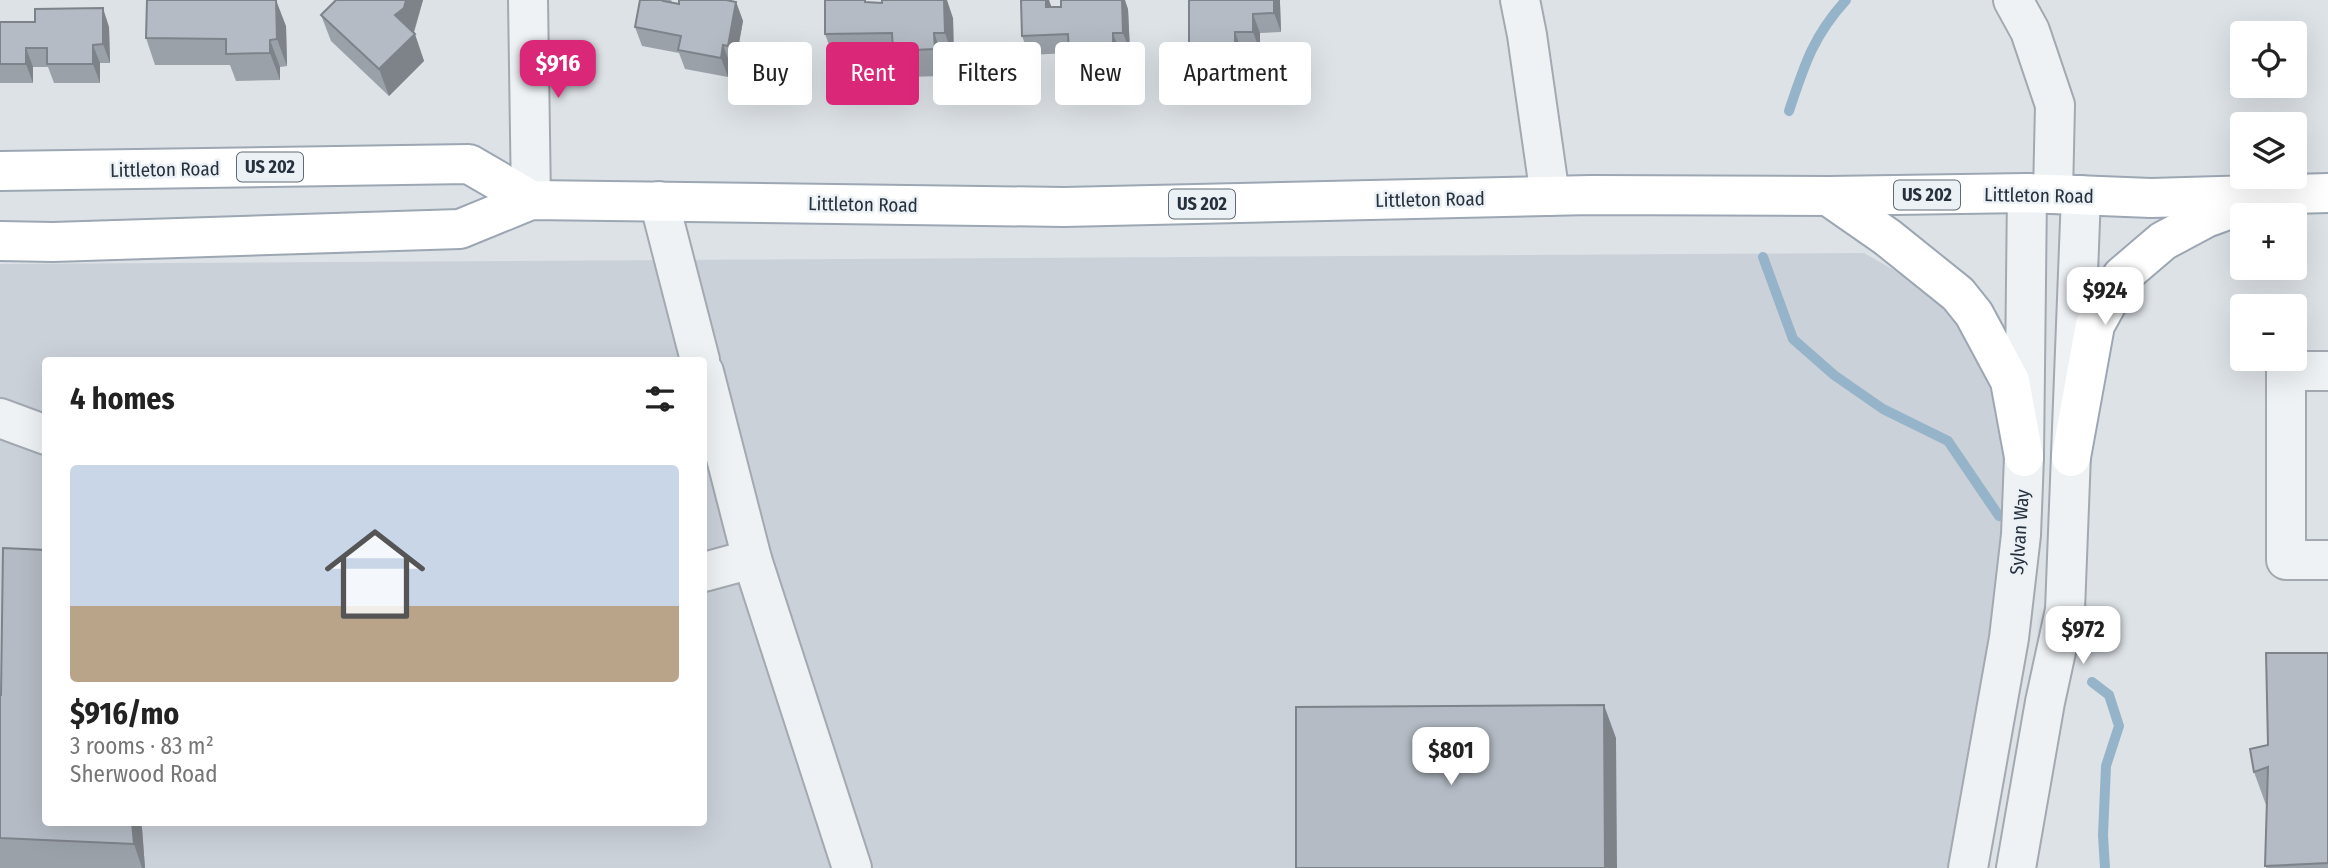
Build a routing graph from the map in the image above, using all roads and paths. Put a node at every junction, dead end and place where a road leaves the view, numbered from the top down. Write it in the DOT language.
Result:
graph roads {
  1 [pos="528,0"];
  2 [pos="1520,0"];
  3 [pos="2013,0"];
  4 [pos="0,171"];
  5 [pos="2328,193"];
  6 [pos="2054,194"];
  7 [pos="2268,195"];
  8 [pos="1550,196"];
  9 [pos="1828,196"];
  10 [pos="531,200"];
  11 [pos="659,201"];
  12 [pos="0,241"];
  13 [pos="700,357"];
  14 [pos="2328,371"];
  15 [pos="707,384"];
  16 [pos="0,418"];
  17 [pos="42,434"];
  18 [pos="2024,457"];
  19 [pos="2071,457"];
  20 [pos="752,559"];
  21 [pos="2328,560"];
  22 [pos="707,571"];
  23 [pos="852,868"];
  24 [pos="1968,868"];
  25 [pos="2016,868"];
  1 -- 10 [label="street"];
  2 -- 8 [label="street"];
  3 -- 6 [label="street"];
  4 -- 10 [label="main road, Littleton Road / US 202"];
  5 -- 7 [label="main road, Littleton Road / US 202"];
  6 -- 7 [label="main road, Littleton Road / US 202"];
  6 -- 9 [label="main road, Littleton Road / US 202"];
  6 -- 18 [label="street, Sylvan Way"];
  6 -- 19 [label="street"];
  7 -- 19 [label="main road"];
  8 -- 9 [label="main road, Littleton Road / US 202"];
  8 -- 11 [label="main road, Littleton Road / US 202"];
  9 -- 18 [label="main road"];
  10 -- 11 [label="main road, Littleton Road / US 202"];
  10 -- 12 [label="main road, Littleton Road / US 202"];
  11 -- 13 [label="street"];
  14 -- 21 [label="street"];
  15 -- 20 [label="street"];
  16 -- 17 [label="street"];
  18 -- 24 [label="street, Sylvan Way"];
  19 -- 25 [label="street"];
  20 -- 22 [label="street"];
  20 -- 23 [label="street"];
}
